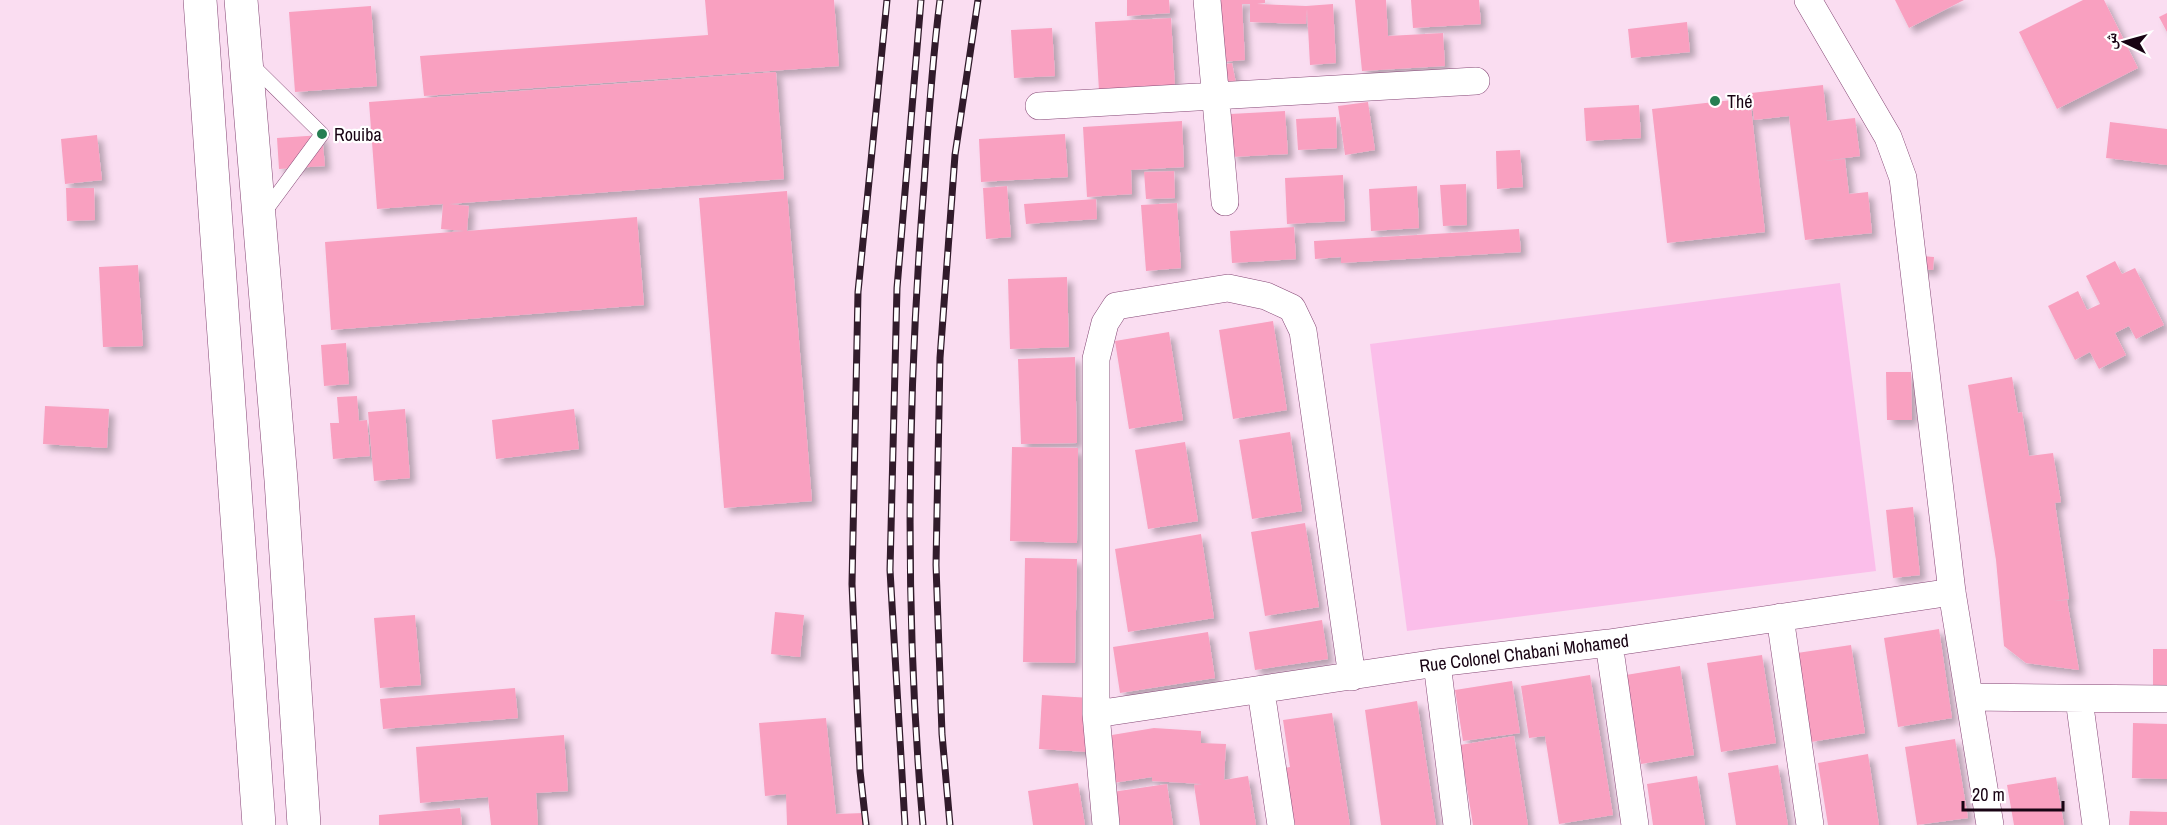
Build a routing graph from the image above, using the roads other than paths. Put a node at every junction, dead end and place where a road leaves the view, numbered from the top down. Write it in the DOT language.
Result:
graph roads {
  1 [pos="200,0"];
  2 [pos="241,0"];
  3 [pos="1207,0"];
  4 [pos="1808,0"];
  5 [pos="248,61"];
  6 [pos="1476,81"];
  7 [pos="1216,96"];
  8 [pos="1039,106"];
  9 [pos="1225,202"];
  10 [pos="260,218"];
  11 [pos="1952,592"];
  12 [pos="1780,617"];
  13 [pos="1609,643"];
  14 [pos="1437,663"];
  15 [pos="1352,677"];
  16 [pos="1261,692"];
  17 [pos="1969,698"];
  18 [pos="2079,699"];
  19 [pos="2167,699"];
  20 [pos="1096,714"];
  21 [pos="259,825"];
  22 [pos="304,825"];
  23 [pos="1106,825"];
  24 [pos="1281,825"];
  25 [pos="1457,825"];
  26 [pos="1635,825"];
  27 [pos="1810,825"];
  28 [pos="1990,825"];
  29 [pos="2096,825"];
  1 -- 21 [label="highway"];
  2 -- 5 [label="highway"];
  3 -- 7 [label="street"];
  4 -- 11 [label="street"];
  5 -- 10 [label="highway"];
  5 -- 10 [label="lane"];
  6 -- 7 [label="street"];
  7 -- 8 [label="street"];
  7 -- 9 [label="street"];
  10 -- 22 [label="highway"];
  11 -- 12 [label="street, Rue Colonel Chabani Mohamed"];
  11 -- 17 [label="street"];
  12 -- 13 [label="street, Rue Colonel Chabani Mohamed"];
  12 -- 27 [label="street"];
  13 -- 14 [label="street, Rue Colonel Chabani Mohamed"];
  13 -- 26 [label="street"];
  14 -- 15 [label="street, Rue Colonel Chabani Mohamed"];
  14 -- 25 [label="street"];
  15 -- 16 [label="street, Rue Colonel Chabani Mohamed"];
  15 -- 20 [label="street"];
  16 -- 20 [label="street, Rue Colonel Chabani Mohamed"];
  16 -- 24 [label="street"];
  17 -- 18 [label="street"];
  17 -- 28 [label="street"];
  18 -- 19 [label="street"];
  18 -- 29 [label="street"];
  20 -- 23 [label="street"];
}
